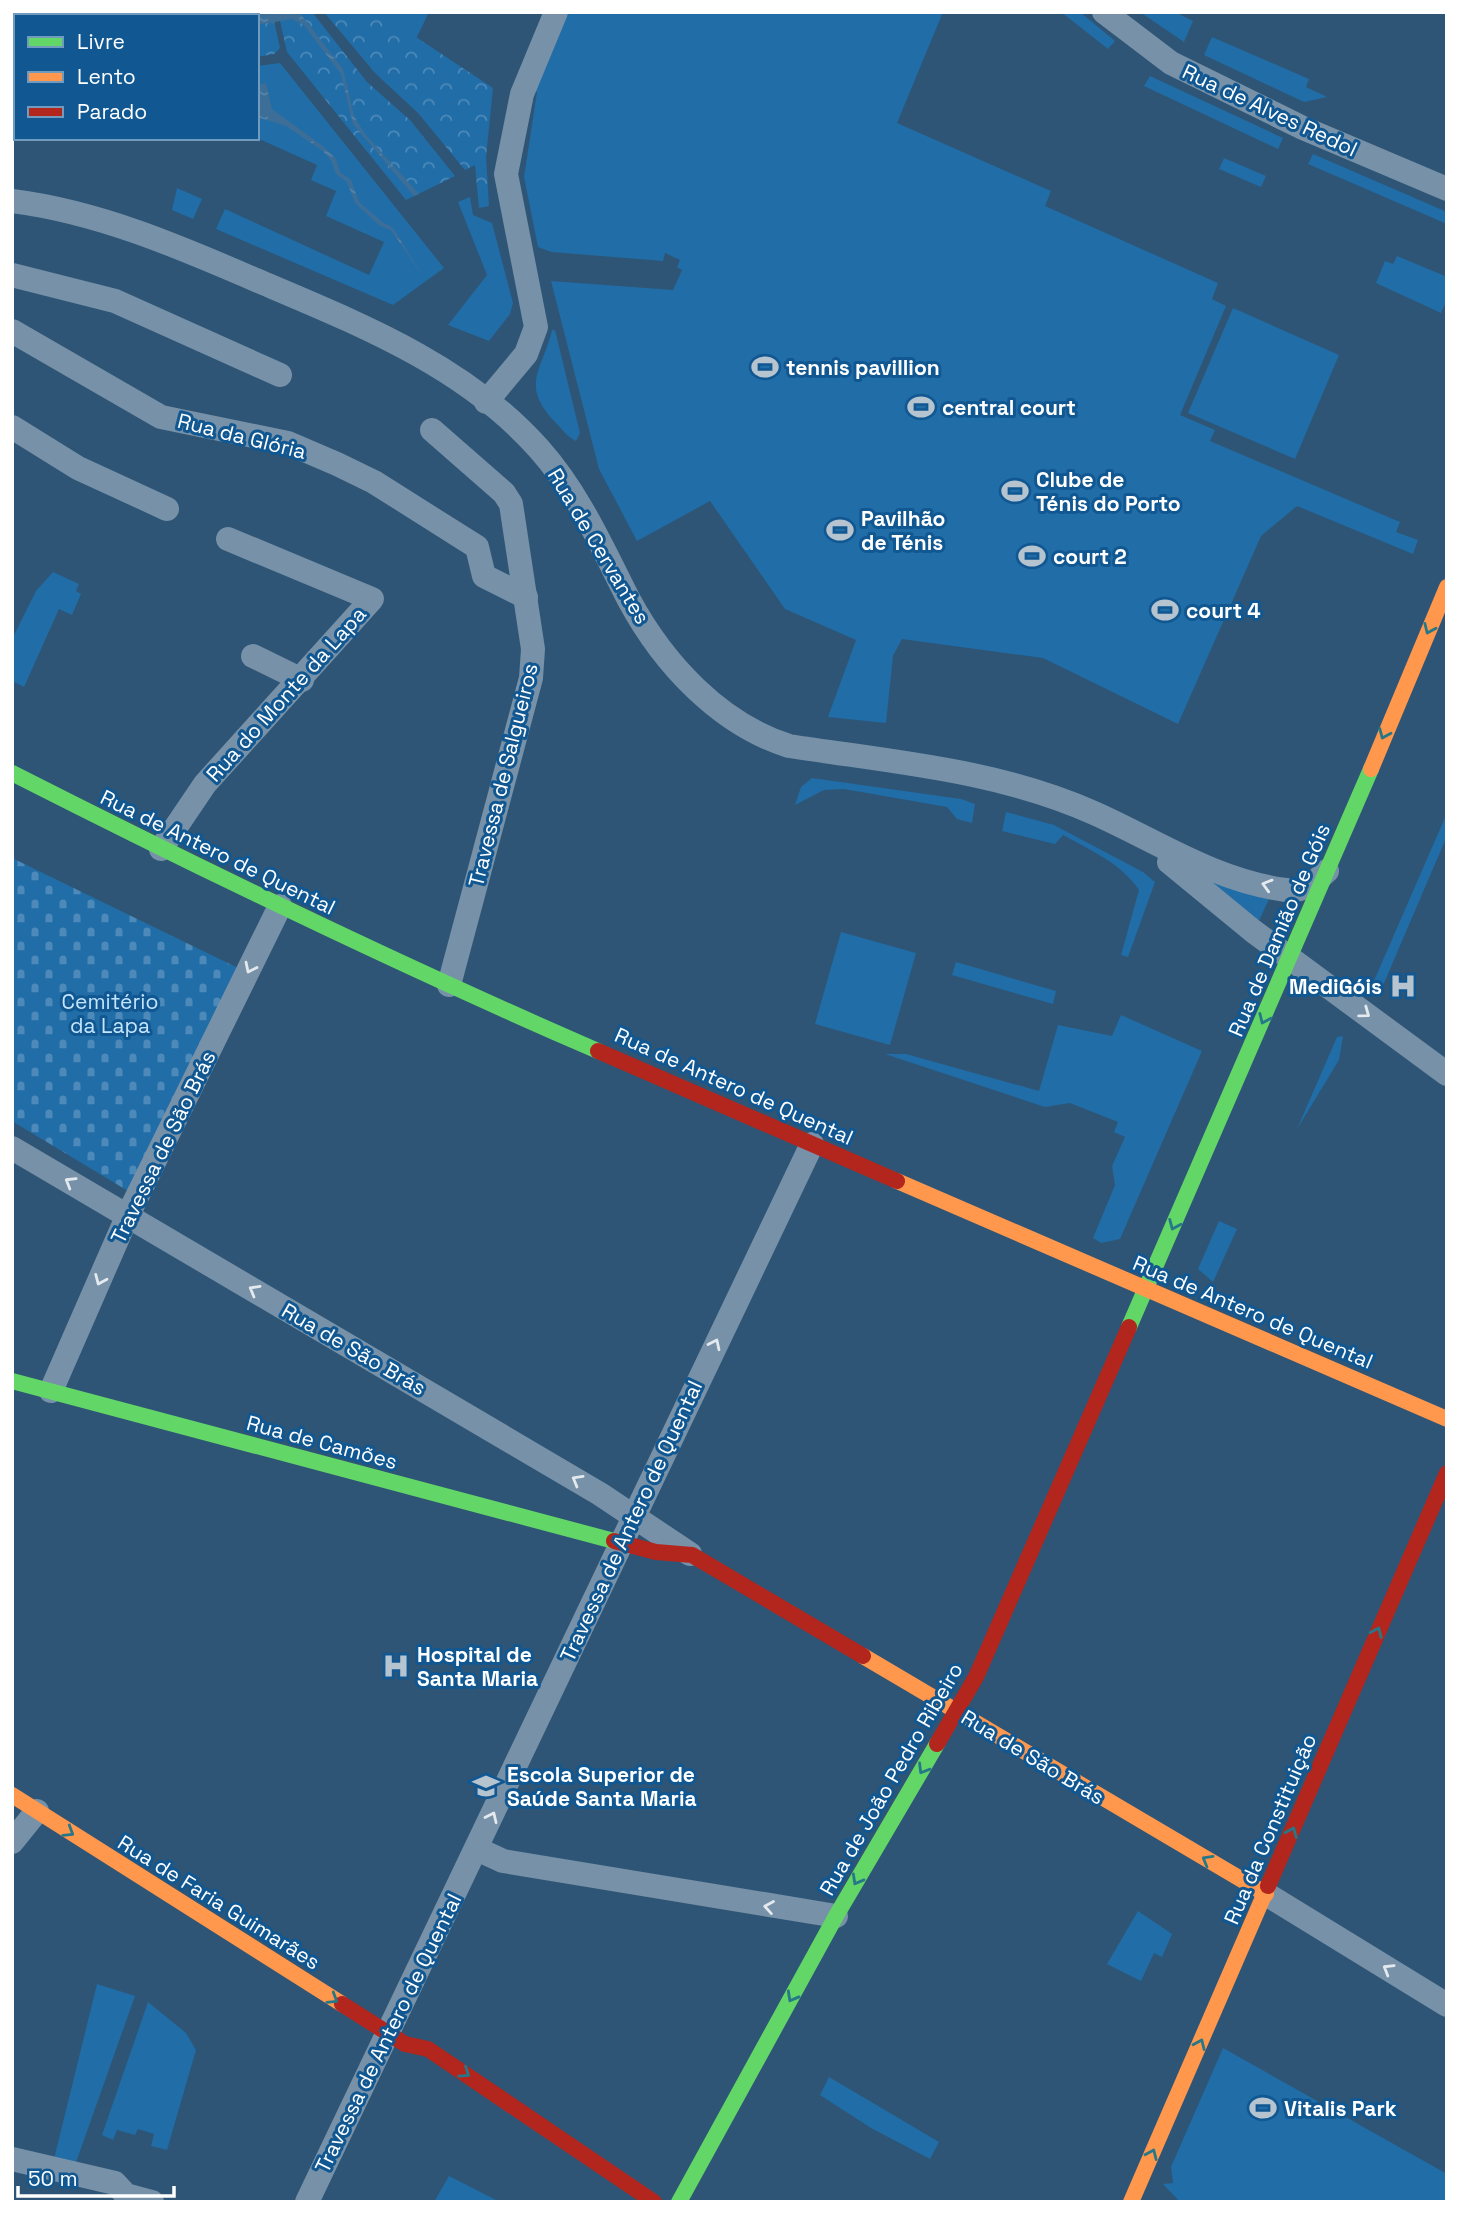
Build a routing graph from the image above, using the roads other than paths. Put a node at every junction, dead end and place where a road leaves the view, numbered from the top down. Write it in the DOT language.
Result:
graph roads {
  1 [pos="556,12"];
  2 [pos="1104,12"];
  3 [pos="1447,189"];
  4 [pos="12,201"];
  5 [pos="12,275"];
  6 [pos="12,331"];
  7 [pos="280,375"];
  8 [pos="486,402"];
  9 [pos="12,427"];
  10 [pos="432,430"];
  11 [pos="167,509"];
  12 [pos="228,539"];
  13 [pos="1447,587"];
  14 [pos="526,597"];
  15 [pos="253,656"];
  16 [pos="302,680"];
  17 [pos="12,773"];
  18 [pos="1152,844"];
  19 [pos="161,849"];
  20 [pos="1327,870"];
  21 [pos="280,906"];
  22 [pos="1291,957"];
  23 [pos="449,985"];
  24 [pos="1447,1074"];
  25 [pos="812,1144"];
  26 [pos="12,1148"];
  27 [pos="127,1217"];
  28 [pos="1146,1287"];
  29 [pos="12,1381"];
  30 [pos="51,1391"];
  31 [pos="1447,1419"];
  32 [pos="1447,1473"];
  33 [pos="634,1517"];
  34 [pos="622,1543"];
  35 [pos="692,1556"];
  36 [pos="959,1711"];
  37 [pos="12,1795"];
  38 [pos="37,1811"];
  39 [pos="12,1842"];
  40 [pos="477,1849"];
  41 [pos="1266,1894"];
  42 [pos="836,1916"];
  43 [pos="1447,2005"];
  44 [pos="395,2038"];
  45 [pos="417,2062"];
  46 [pos="452,2085"];
  47 [pos="12,2159"];
  48 [pos="614,2193"];
  49 [pos="152,2202"];
  50 [pos="307,2202"];
  51 [pos="654,2202"];
  52 [pos="679,2202"];
  53 [pos="1131,2202"];
  1 -- 8 [label="street"];
  2 -- 3 [label="street, Rua de Alves Redol"];
  4 -- 8 [label="street, Rua de Cervantes"];
  5 -- 7 [label="street"];
  6 -- 14 [label="street, Rua da Glória"];
  8 -- 18 [label="street, Rua de Cervantes"];
  9 -- 11 [label="street"];
  10 -- 14 [label="street, Travessa de Salgueiros"];
  12 -- 16 [label="street, Rua do Monte da Lapa"];
  13 -- 20 [label="main road, Rua de Damião de Góis, one-way"];
  14 -- 23 [label="street, Travessa de Salgueiros"];
  15 -- 16 [label="street"];
  16 -- 19 [label="street, Rua do Monte da Lapa"];
  17 -- 19 [label="main road, Rua de Antero de Quental"];
  20 -- 18 [label="street, Rua de Cervantes, one-way"];
  18 -- 22 [label="street, Rua de Cervantes"];
  19 -- 21 [label="main road, Rua de Antero de Quental"];
  20 -- 22 [label="main road, Rua de Damião de Góis"];
  21 -- 23 [label="main road, Rua de Antero de Quental"];
  21 -- 27 [label="street, Travessa de São Brás, one-way"];
  22 -- 24 [label="street, Rua de Cervantes, one-way"];
  22 -- 28 [label="main road, Rua de Damião de Góis, one-way"];
  23 -- 25 [label="main road, Rua de Antero de Quental"];
  25 -- 28 [label="main road, Rua de Antero de Quental"];
  33 -- 25 [label="street, Travessa de Antero de Quental, one-way"];
  27 -- 26 [label="street, Rua de São Brás, one-way"];
  27 -- 30 [label="street, Travessa de São Brás, one-way"];
  33 -- 27 [label="street, Rua de São Brás, one-way"];
  28 -- 31 [label="main road, Rua de Antero de Quental"];
  28 -- 36 [label="main road, Rua de João Pedro Ribeiro"];
  29 -- 30 [label="main road, Rua de Camões"];
  30 -- 34 [label="main road, Rua de Camões"];
  41 -- 32 [label="main road, Rua da Constituição, one-way"];
  33 -- 34 [label="street, Travessa de Antero de Quental"];
  33 -- 35 [label="street, Rua de São Brás"];
  34 -- 35 [label="main road, Rua de São Brás"];
  40 -- 34 [label="street, Travessa de Antero de Quental, one-way"];
  35 -- 36 [label="main road, Rua de São Brás"];
  41 -- 36 [label="main road, Rua de São Brás, one-way"];
  36 -- 42 [label="main road, Rua de João Pedro Ribeiro, one-way"];
  37 -- 38 [label="main road, Rua de Faria Guimarães"];
  38 -- 39 [label="street"];
  38 -- 44 [label="main road, Rua de Faria Guimarães, one-way"];
  42 -- 40 [label="street, one-way"];
  40 -- 44 [label="street, Travessa de Antero de Quental"];
  43 -- 41 [label="street, one-way"];
  53 -- 41 [label="main road, Rua da Constituição, one-way"];
  42 -- 52 [label="main road, Rua de João Pedro Ribeiro, one-way"];
  44 -- 45 [label="main road, Rua de Faria Guimarães"];
  44 -- 50 [label="street, Travessa de Antero de Quental"];
  44 -- 51 [label="main road, Rua de Faria Guimarães, one-way"];
  46 -- 48 [label="main road"];
  47 -- 49 [label="street"];
}
